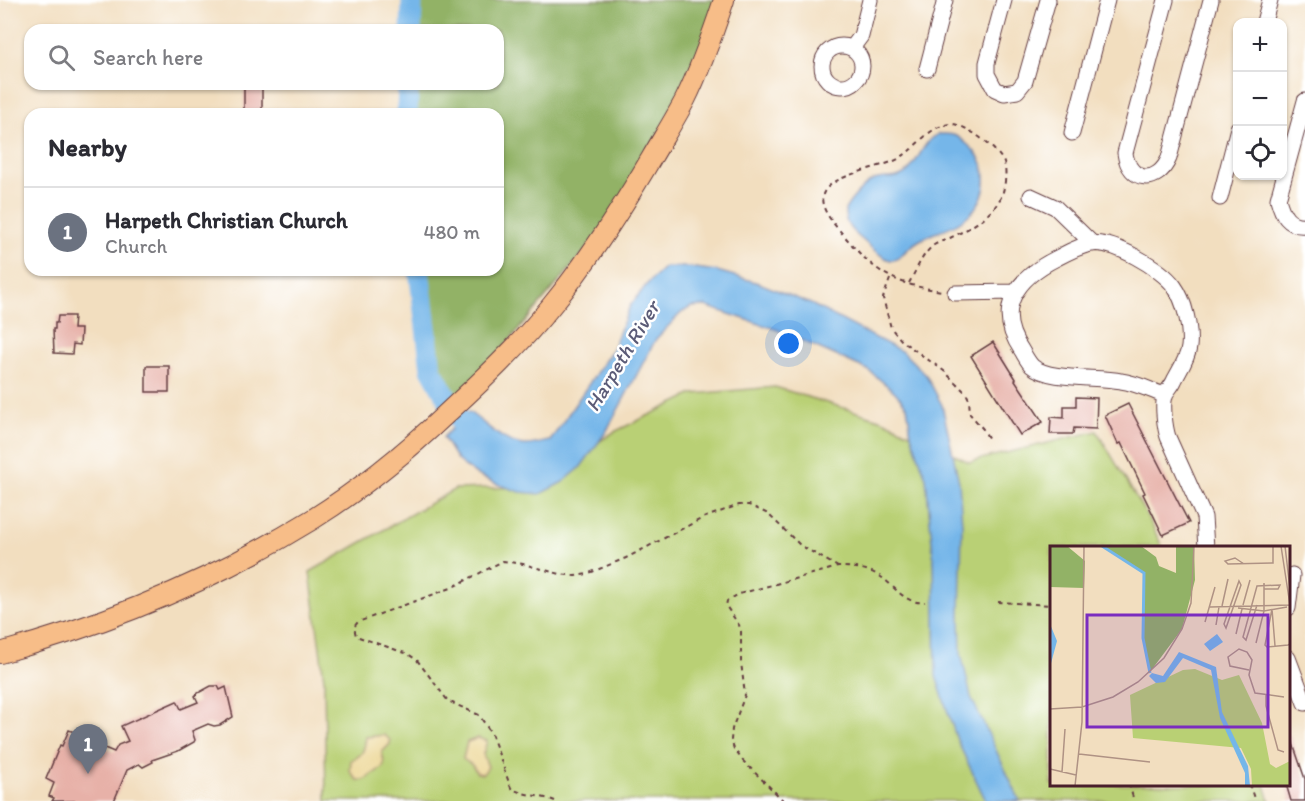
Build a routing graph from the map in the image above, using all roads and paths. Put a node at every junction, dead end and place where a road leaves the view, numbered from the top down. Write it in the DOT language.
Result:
graph roads {
  1 [pos="724,0"];
  2 [pos="870,0"];
  3 [pos="945,0"];
  4 [pos="1004,0"];
  5 [pos="1048,0"];
  6 [pos="1107,0"];
  7 [pos="1166,0"];
  8 [pos="1211,0"];
  9 [pos="1270,0"];
  10 [pos="1265,18"];
  11 [pos="852,48"];
  12 [pos="927,69"];
  13 [pos="1305,101"];
  14 [pos="1072,133"];
  15 [pos="1233,147"];
  16 [pos="1031,196"];
  17 [pos="1220,198"];
  18 [pos="1305,225"];
  19 [pos="1093,244"];
  20 [pos="891,278"];
  21 [pos="909,283"];
  22 [pos="1016,292"];
  23 [pos="955,293"];
  24 [pos="1164,395"];
  25 [pos="990,441"];
  26 [pos="1206,546"];
  27 [pos="838,567"];
  28 [pos="1295,575"];
  29 [pos="1290,599"];
  30 [pos="925,602"];
  31 [pos="998,602"];
  32 [pos="1050,605"];
  33 [pos="0,653"];
  34 [pos="1290,663"];
  35 [pos="1305,703"];
  36 [pos="1130,786"];
  37 [pos="1250,786"];
  38 [pos="555,801"];
  39 [pos="784,801"];
  40 [pos="1134,801"];
  41 [pos="1255,801"];
  1 -- 33 [label="main road"];
  2 -- 11 [label="street"];
  3 -- 12 [label="street"];
  4 -- 5 [label="street"];
  6 -- 14 [label="street"];
  7 -- 8 [label="street"];
  9 -- 10 [label="street"];
  13 -- 18 [label="street"];
  15 -- 17 [label="street"];
  16 -- 19 [label="street"];
  19 -- 22 [label="street"];
  19 -- 24 [label="street"];
  20 -- 21 [label="path"];
  20 -- 21 [label="path"];
  20 -- 25 [label="path"];
  21 -- 23 [label="path"];
  22 -- 23 [label="street"];
  22 -- 24 [label="street"];
  24 -- 26 [label="street"];
  27 -- 30 [label="path"];
  27 -- 38 [label="path"];
  27 -- 39 [label="path"];
  28 -- 29 [label="street"];
  31 -- 32 [label="path"];
  34 -- 35 [label="street"];
  36 -- 40 [label="path"];
  37 -- 41 [label="path"];
}
